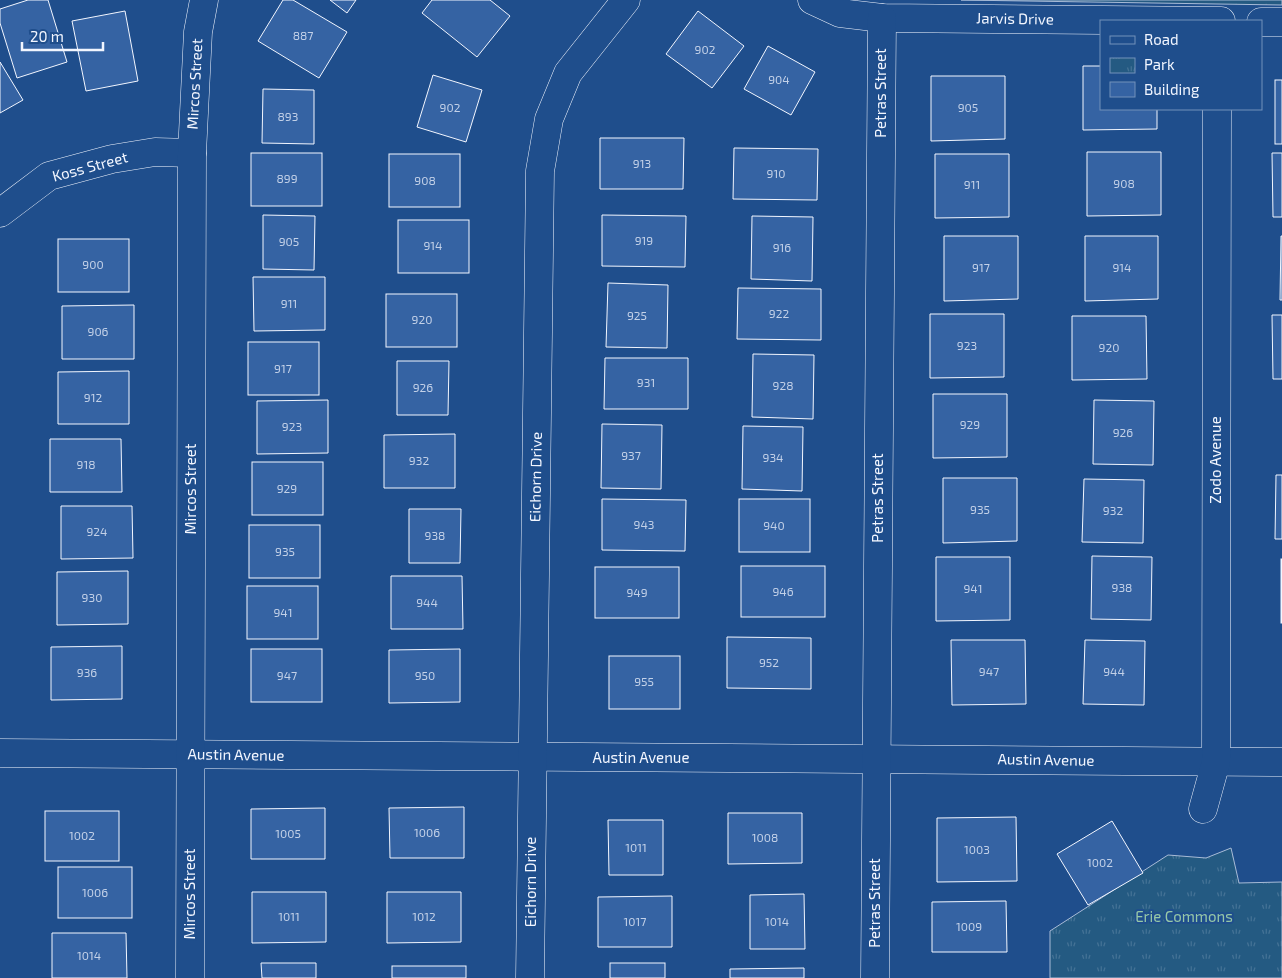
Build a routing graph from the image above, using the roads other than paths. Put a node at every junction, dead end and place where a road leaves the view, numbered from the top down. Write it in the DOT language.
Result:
graph roads {
  1 [pos="204,0"];
  2 [pos="626,0"];
  3 [pos="812,0"];
  4 [pos="882,18"];
  5 [pos="1106,20"];
  6 [pos="1262,22"];
  7 [pos="1282,22"];
  8 [pos="1217,110"];
  9 [pos="192,153"];
  10 [pos="0,213"];
  11 [pos="0,753"];
  12 [pos="190,755"];
  13 [pos="532,758"];
  14 [pos="876,758"];
  15 [pos="1216,762"];
  16 [pos="1282,762"];
  17 [pos="1203,809"];
  18 [pos="190,978"];
  19 [pos="530,978"];
  20 [pos="875,978"];
  1 -- 9 [label="street, Mircos Street"];
  2 -- 13 [label="street, Eichorn Drive"];
  3 -- 4 [label="street, Jarvis Drive"];
  4 -- 5 [label="street, Jarvis Drive"];
  4 -- 14 [label="street, Petras Street"];
  6 -- 7 [label="street"];
  8 -- 15 [label="street, Zodo Avenue"];
  9 -- 10 [label="street, Koss Street"];
  9 -- 12 [label="street, Mircos Street"];
  11 -- 12 [label="street, Austin Avenue"];
  12 -- 13 [label="street, Austin Avenue"];
  12 -- 18 [label="street, Mircos Street"];
  13 -- 14 [label="street, Austin Avenue"];
  13 -- 19 [label="street, Eichorn Drive"];
  14 -- 15 [label="street, Austin Avenue"];
  14 -- 20 [label="street, Petras Street"];
  15 -- 16 [label="street, Austin Avenue"];
  15 -- 17 [label="street, Zodo Avenue"];
}
